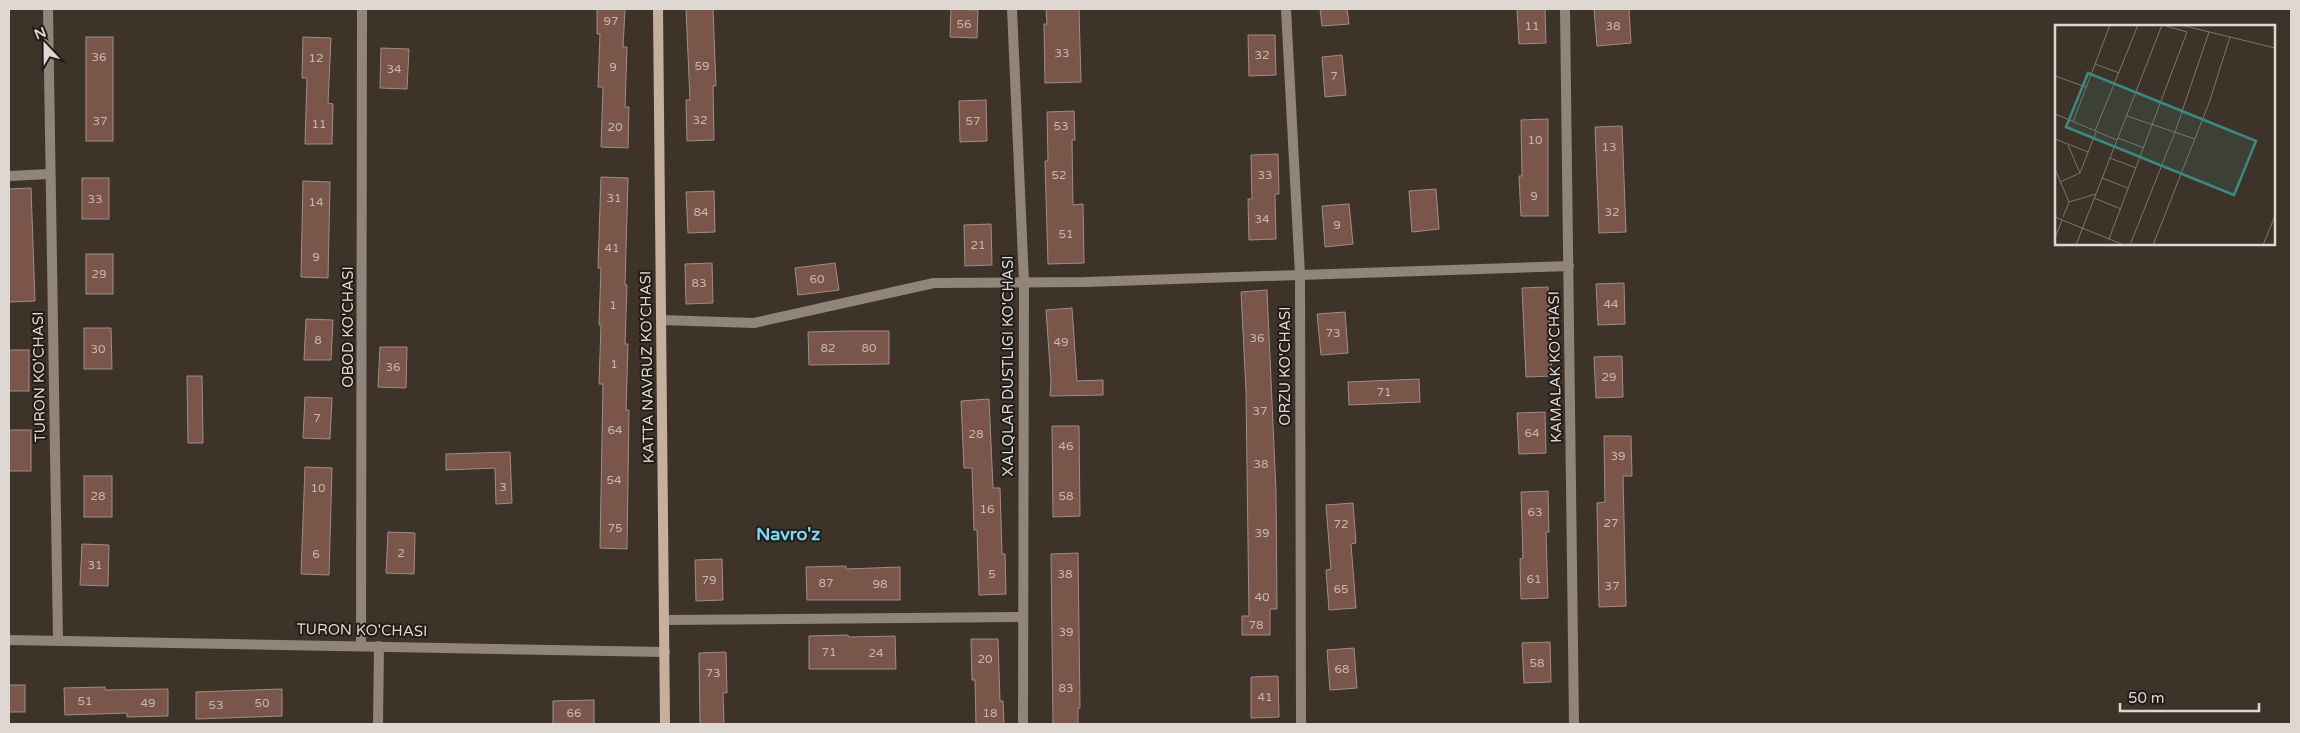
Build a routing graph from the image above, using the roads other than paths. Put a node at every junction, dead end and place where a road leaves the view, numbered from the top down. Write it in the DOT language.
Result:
graph roads {
  1 [pos="48,9"];
  2 [pos="362,9"];
  3 [pos="658,9"];
  4 [pos="1012,9"];
  5 [pos="1286,9"];
  6 [pos="1566,9"];
  7 [pos="50,174"];
  8 [pos="9,176"];
  9 [pos="1569,266"];
  10 [pos="1300,275"];
  11 [pos="1024,282"];
  12 [pos="661,320"];
  13 [pos="1023,617"];
  14 [pos="664,620"];
  15 [pos="9,640"];
  16 [pos="58,640"];
  17 [pos="361,645"];
  18 [pos="379,646"];
  19 [pos="665,652"];
  20 [pos="378,724"];
  21 [pos="665,724"];
  22 [pos="1023,724"];
  23 [pos="1301,724"];
  24 [pos="1574,724"];
  1 -- 7 [label="street, TURON KO'CHASI"];
  2 -- 17 [label="street, OBOD KO'CHASI"];
  3 -- 12 [label="street, KATTA NAVRUZ KO'CHASI"];
  4 -- 11 [label="street, XALQLAR DUSTLIGI KO'CHASI"];
  5 -- 10 [label="street, ORZU KO'CHASI"];
  6 -- 9 [label="street, KAMALAK KO'CHASI"];
  7 -- 8 [label="street"];
  7 -- 16 [label="street, TURON KO'CHASI"];
  9 -- 10 [label="street"];
  9 -- 24 [label="street, KAMALAK KO'CHASI"];
  10 -- 11 [label="street"];
  10 -- 23 [label="street, ORZU KO'CHASI"];
  11 -- 12 [label="street"];
  11 -- 13 [label="street, XALQLAR DUSTLIGI KO'CHASI"];
  12 -- 14 [label="street, KATTA NAVRUZ KO'CHASI"];
  13 -- 14 [label="street"];
  13 -- 22 [label="street, XALQLAR DUSTLIGI KO'CHASI"];
  14 -- 19 [label="street, KATTA NAVRUZ KO'CHASI"];
  15 -- 16 [label="street, TURON KO'CHASI"];
  16 -- 17 [label="street, TURON KO'CHASI"];
  17 -- 18 [label="street, TURON KO'CHASI"];
  18 -- 19 [label="street, TURON KO'CHASI"];
  18 -- 20 [label="street"];
  19 -- 21 [label="street, KATTA NAVRUZ KO'CHASI"];
}
